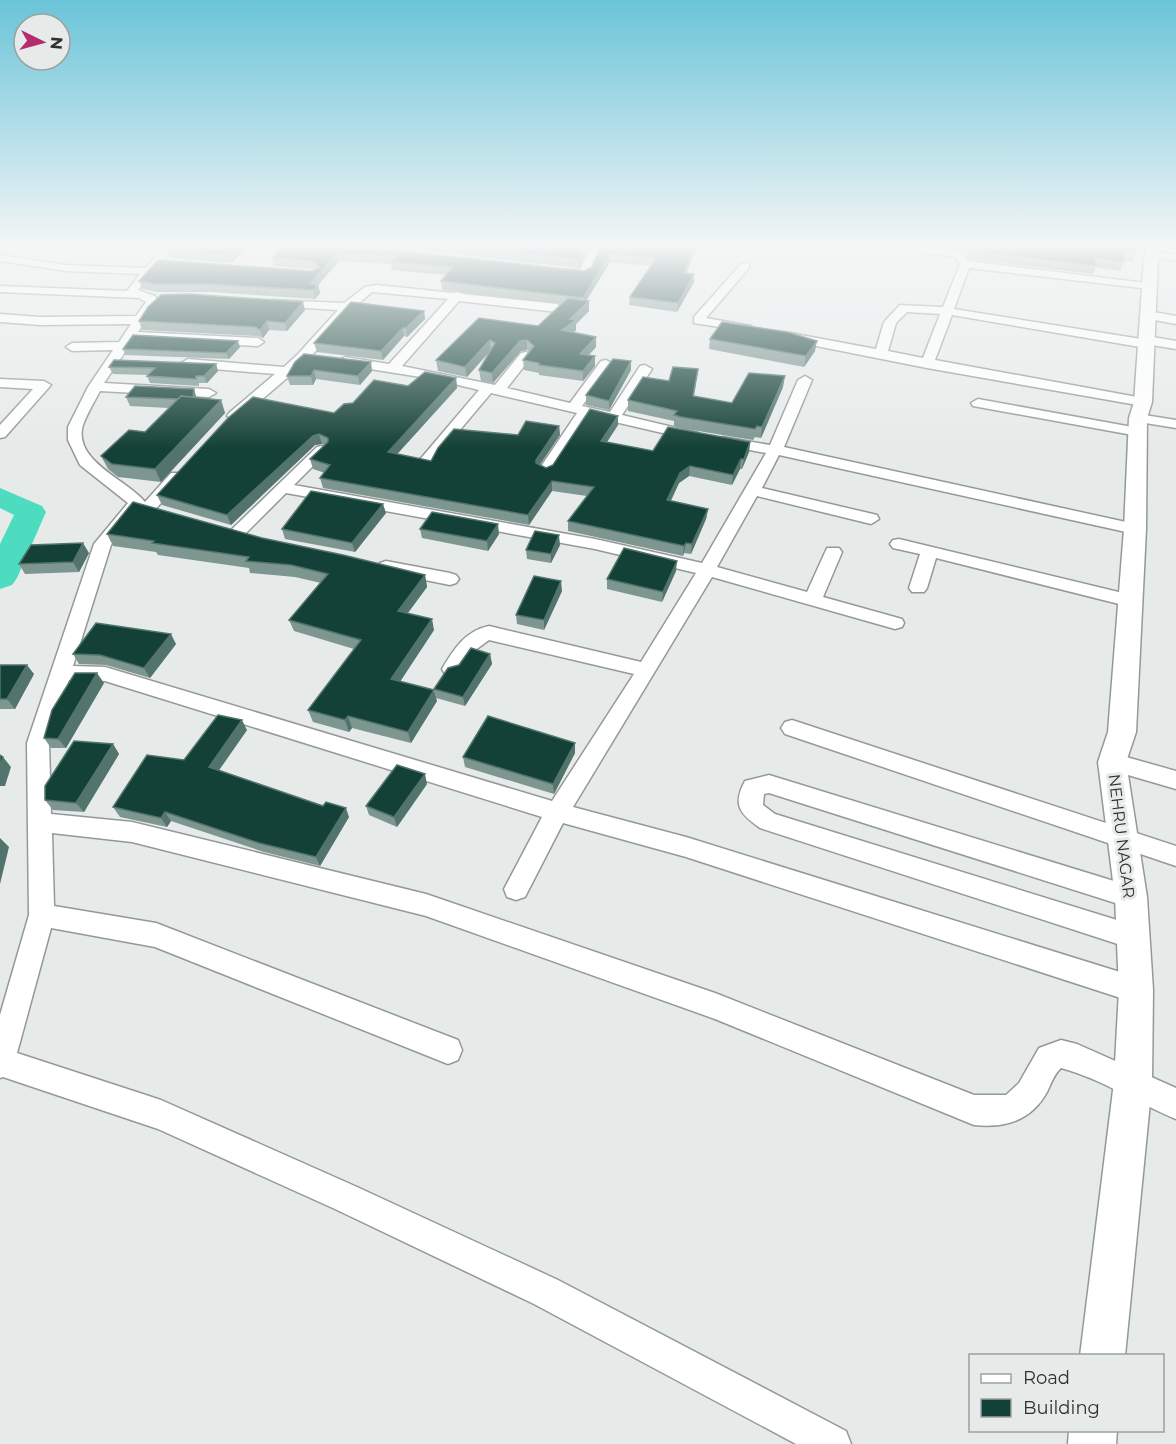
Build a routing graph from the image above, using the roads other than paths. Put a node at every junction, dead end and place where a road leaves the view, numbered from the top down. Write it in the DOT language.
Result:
graph roads {
  1 [pos="145,312"];
  2 [pos="342,312"];
  3 [pos="442,312"];
  4 [pos="705,312"];
  5 [pos="900,312"];
  6 [pos="946,312"];
  7 [pos="962,312"];
  8 [pos="1152,312"];
  9 [pos="0,318"];
  10 [pos="140,320"];
  11 [pos="1154,330"];
  12 [pos="127,340"];
  13 [pos="258,342"];
  14 [pos="1176,345"];
  15 [pos="72,347"];
  16 [pos="882,355"];
  17 [pos="526,356"];
  18 [pos="303,357"];
  19 [pos="112,360"];
  20 [pos="134,361"];
  21 [pos="178,363"];
  22 [pos="606,364"];
  23 [pos="927,364"];
  24 [pos="391,367"];
  25 [pos="645,369"];
  26 [pos="287,371"];
  27 [pos="805,380"];
  28 [pos="0,383"];
  29 [pos="372,383"];
  30 [pos="95,387"];
  31 [pos="493,389"];
  32 [pos="208,393"];
  33 [pos="978,403"];
  34 [pos="580,409"];
  35 [pos="614,417"];
  36 [pos="1140,418"];
  37 [pos="225,423"];
  38 [pos="1176,424"];
  39 [pos="0,434"];
  40 [pos="322,450"];
  41 [pos="775,450"];
  42 [pos="428,459"];
  43 [pos="186,466"];
  44 [pos="546,471"];
  45 [pos="282,488"];
  46 [pos="752,490"];
  47 [pos="141,507"];
  48 [pos="169,515"];
  49 [pos="871,519"];
  50 [pos="1135,530"];
  51 [pos="257,540"];
  52 [pos="899,544"];
  53 [pos="833,552"];
  54 [pos="929,552"];
  55 [pos="365,563"];
  56 [pos="707,570"];
  57 [pos="450,579"];
  58 [pos="918,588"];
  59 [pos="813,600"];
  60 [pos="1131,601"];
  61 [pos="895,623"];
  62 [pos="452,669"];
  63 [pos="646,670"];
  64 [pos="61,673"];
  65 [pos="792,728"];
  66 [pos="1112,762"];
  67 [pos="1176,780"];
  68 [pos="557,812"];
  69 [pos="40,822"];
  70 [pos="1123,839"];
  71 [pos="1176,856"];
  72 [pos="516,889"];
  73 [pos="1131,897"];
  74 [pos="42,915"];
  75 [pos="1133,937"];
  76 [pos="1136,990"];
  77 [pos="448,1050"];
  78 [pos="0,1063"];
  79 [pos="1133,1082"];
  80 [pos="1176,1104"];
  81 [pos="1102,1354"];
  82 [pos="833,1444"];
  1 -- 10 [label="street"];
  2 -- 18 [label="street"];
  3 -- 24 [label="street"];
  4 -- 16 [label="street"];
  5 -- 16 [label="street"];
  6 -- 23 [label="street"];
  7 -- 11 [label="street"];
  8 -- 11 [label="street, NEHRU NAGAR"];
  9 -- 10 [label="street"];
  10 -- 12 [label="street"];
  11 -- 14 [label="street"];
  11 -- 36 [label="street, NEHRU NAGAR"];
  12 -- 13 [label="street"];
  12 -- 15 [label="street"];
  12 -- 19 [label="street"];
  16 -- 23 [label="street"];
  17 -- 31 [label="street"];
  18 -- 24 [label="street"];
  18 -- 26 [label="street"];
  19 -- 20 [label="street"];
  19 -- 30 [label="street"];
  21 -- 26 [label="street"];
  22 -- 34 [label="street"];
  23 -- 36 [label="street"];
  24 -- 29 [label="street"];
  24 -- 31 [label="street"];
  25 -- 35 [label="street"];
  26 -- 37 [label="street"];
  27 -- 41 [label="street"];
  28 -- 39 [label="street"];
  30 -- 32 [label="street"];
  30 -- 47 [label="street"];
  31 -- 34 [label="street"];
  31 -- 42 [label="street"];
  33 -- 36 [label="street"];
  34 -- 35 [label="street"];
  34 -- 44 [label="street"];
  35 -- 41 [label="street"];
  36 -- 38 [label="street"];
  36 -- 50 [label="street, NEHRU NAGAR"];
  40 -- 45 [label="street"];
  41 -- 46 [label="street"];
  41 -- 50 [label="street"];
  43 -- 47 [label="street"];
  45 -- 51 [label="street"];
  45 -- 56 [label="street"];
  46 -- 49 [label="street"];
  46 -- 56 [label="street"];
  47 -- 48 [label="street"];
  47 -- 64 [label="street"];
  50 -- 60 [label="street, NEHRU NAGAR"];
  52 -- 54 [label="street"];
  53 -- 59 [label="street"];
  54 -- 58 [label="street"];
  54 -- 60 [label="street"];
  55 -- 57 [label="street"];
  56 -- 59 [label="street"];
  56 -- 63 [label="street"];
  59 -- 61 [label="street"];
  60 -- 66 [label="street, NEHRU NAGAR"];
  62 -- 63 [label="street"];
  63 -- 68 [label="street"];
  64 -- 68 [label="street"];
  64 -- 69 [label="street"];
  65 -- 70 [label="street"];
  66 -- 67 [label="street"];
  66 -- 70 [label="street, NEHRU NAGAR"];
  68 -- 72 [label="street"];
  68 -- 76 [label="street"];
  69 -- 74 [label="street"];
  69 -- 79 [label="street"];
  70 -- 71 [label="street"];
  70 -- 73 [label="street, NEHRU NAGAR"];
  73 -- 75 [label="street, NEHRU NAGAR"];
  73 -- 75 [label="street"];
  74 -- 77 [label="street"];
  74 -- 78 [label="street"];
  75 -- 76 [label="street, NEHRU NAGAR"];
  76 -- 79 [label="street, NEHRU NAGAR"];
  78 -- 82 [label="street"];
  79 -- 80 [label="street"];
  79 -- 81 [label="street, NEHRU NAGAR"];
}
